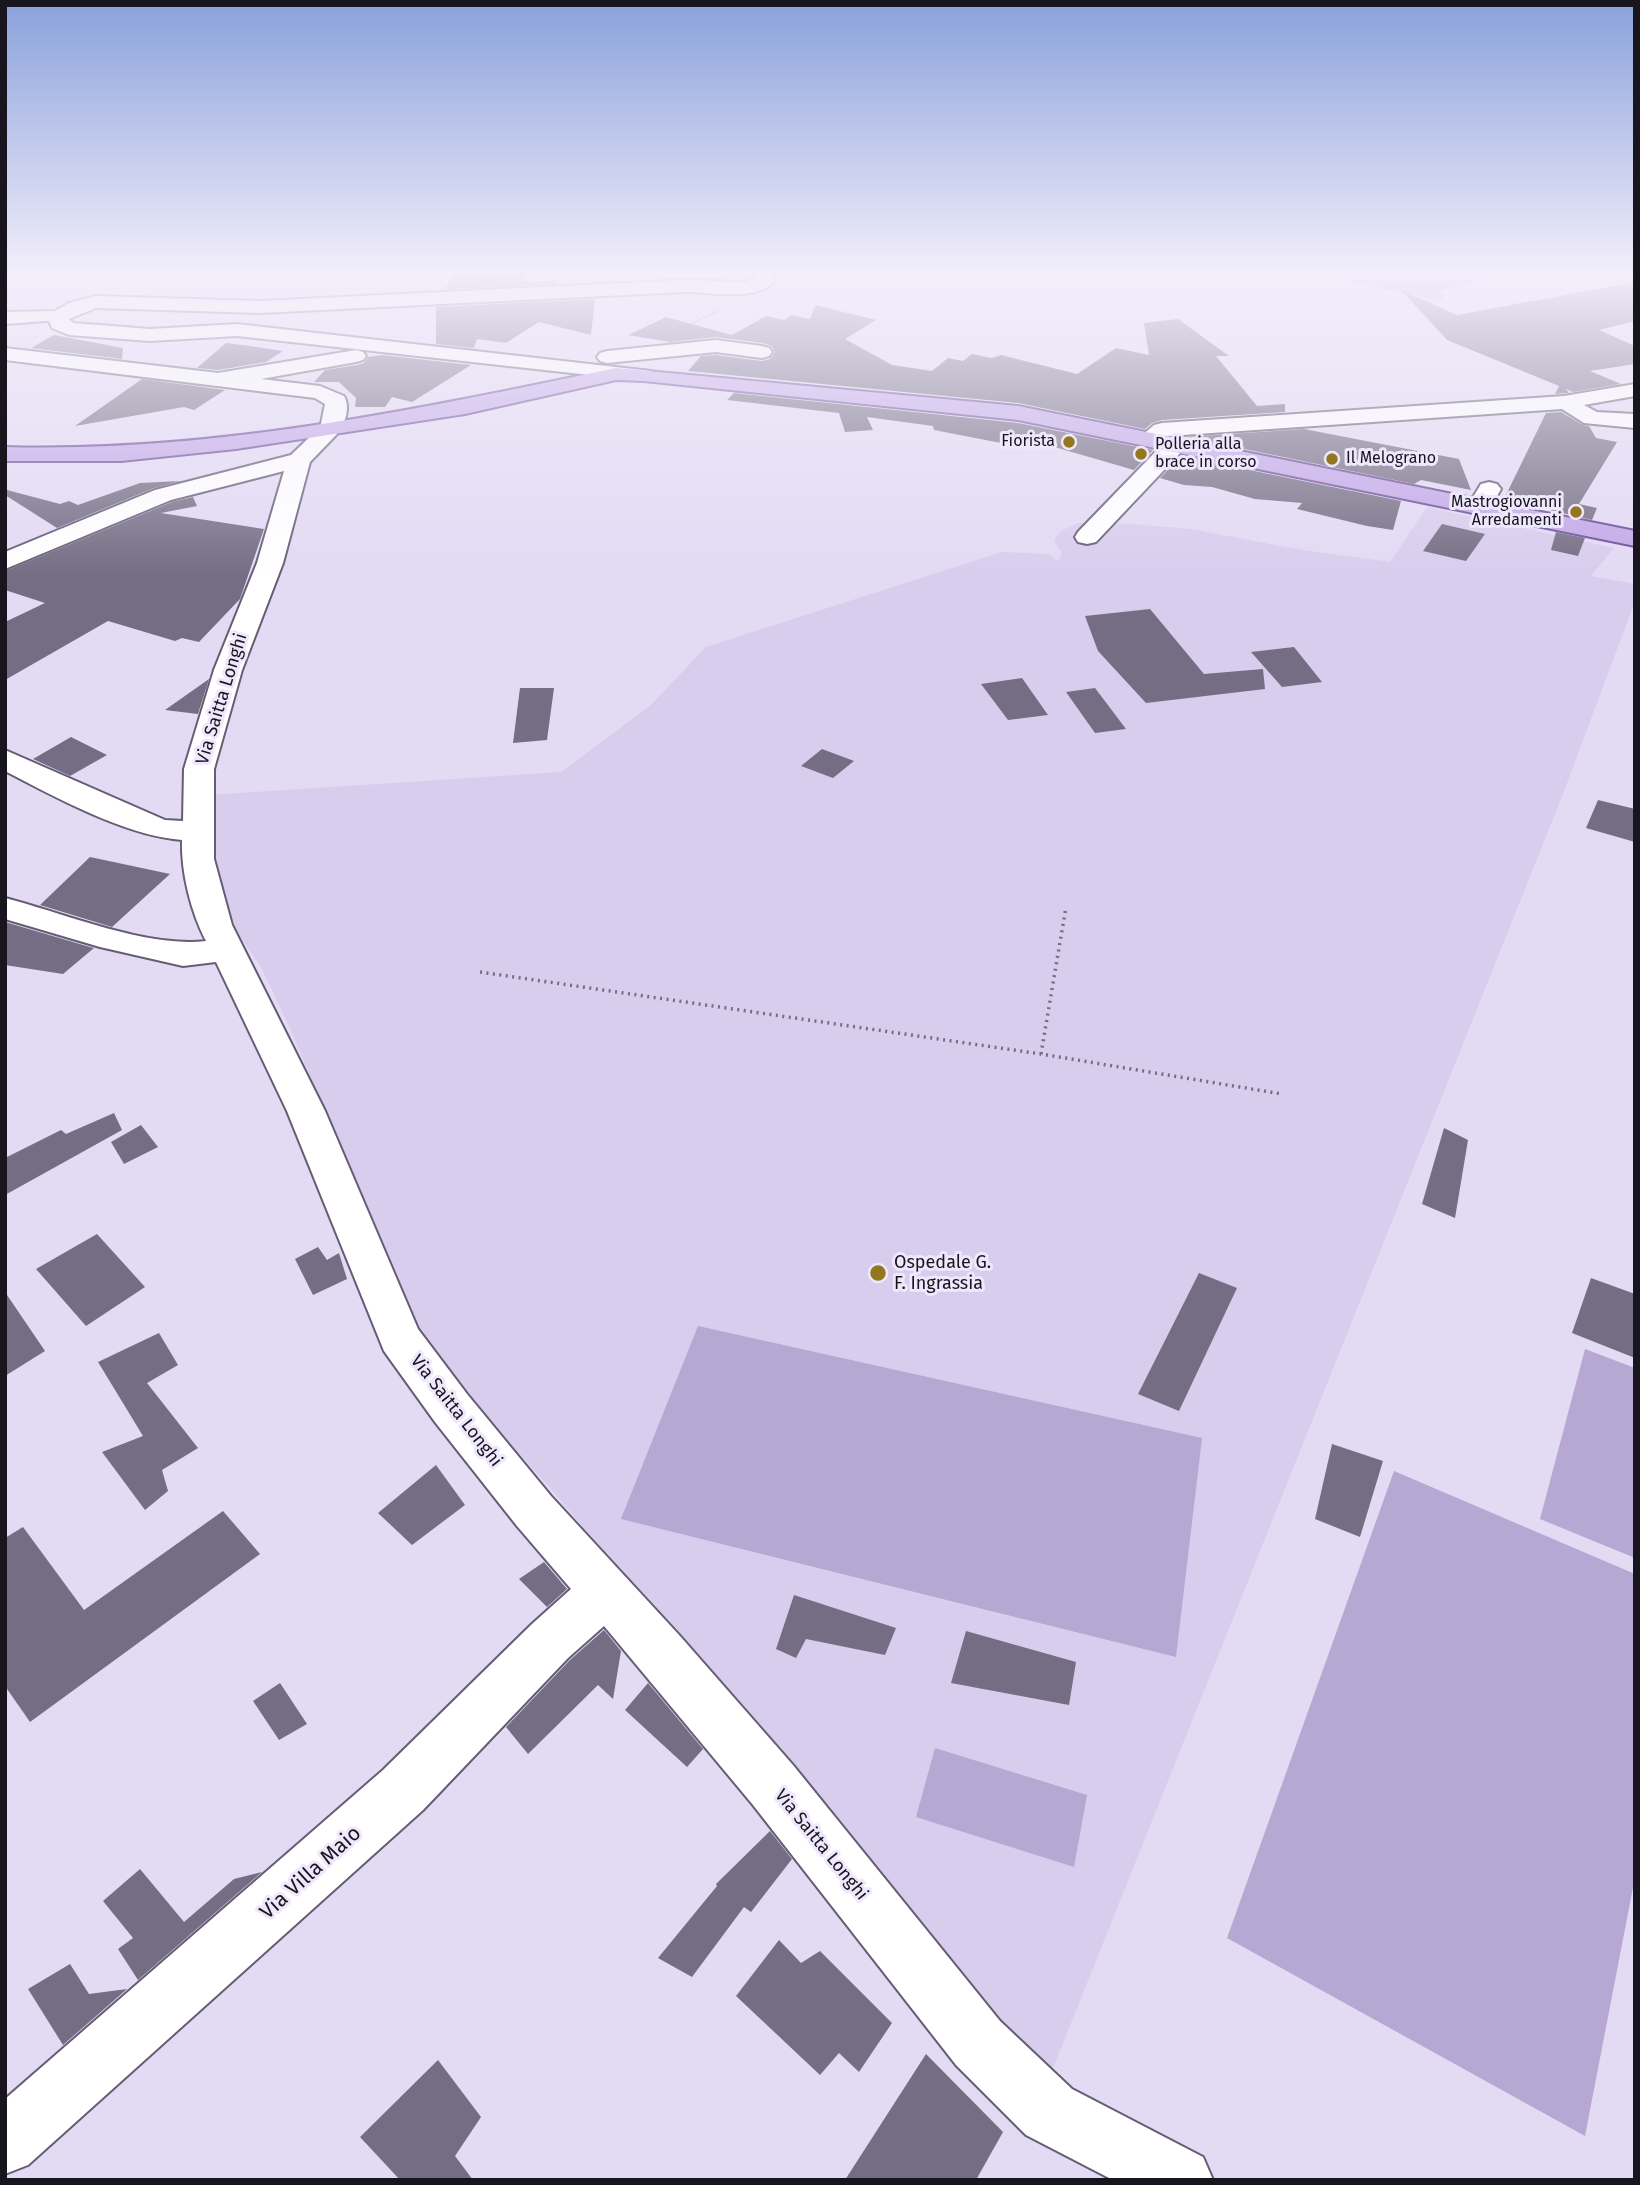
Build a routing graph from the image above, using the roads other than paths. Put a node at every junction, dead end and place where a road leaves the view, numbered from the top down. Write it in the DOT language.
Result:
graph roads {
  1 [pos="159,373"];
  2 [pos="257,373"];
  3 [pos="532,373"];
  4 [pos="562,373"];
  5 [pos="216,380"];
  6 [pos="581,380"];
  7 [pos="1635,390"];
  8 [pos="514,396"];
  9 [pos="1564,402"];
  10 [pos="440,411"];
  11 [pos="1635,421"];
  12 [pos="1150,438"];
  13 [pos="319,439"];
  14 [pos="1174,446"];
  15 [pos="5,454"];
  16 [pos="1087,537"];
  17 [pos="1635,539"];
  18 [pos="5,561"];
  19 [pos="5,760"];
  20 [pos="199,832"];
  21 [pos="5,908"];
  22 [pos="227,950"];
  23 [pos="605,1592"];
  24 [pos="5,2142"];
  25 [pos="1180,2180"];
  1 -- 5 [label="street"];
  2 -- 5 [label="street"];
  3 -- 8 [label="street"];
  4 -- 6 [label="street"];
  5 -- 13 [label="street"];
  6 -- 8 [label="main road"];
  6 -- 10 [label="main road"];
  6 -- 12 [label="main road"];
  7 -- 9 [label="street"];
  8 -- 10 [label="main road"];
  9 -- 11 [label="street"];
  9 -- 12 [label="street"];
  10 -- 15 [label="main road"];
  12 -- 14 [label="main road"];
  13 -- 18 [label="street"];
  13 -- 20 [label="street, Via Saitta Longhi"];
  14 -- 16 [label="street"];
  14 -- 17 [label="main road"];
  19 -- 20 [label="street"];
  20 -- 22 [label="street, Via Saitta Longhi"];
  21 -- 22 [label="street"];
  22 -- 23 [label="street, Via Saitta Longhi"];
  23 -- 24 [label="street, Via Villa Maio"];
  23 -- 25 [label="street, Via Saitta Longhi"];
}
